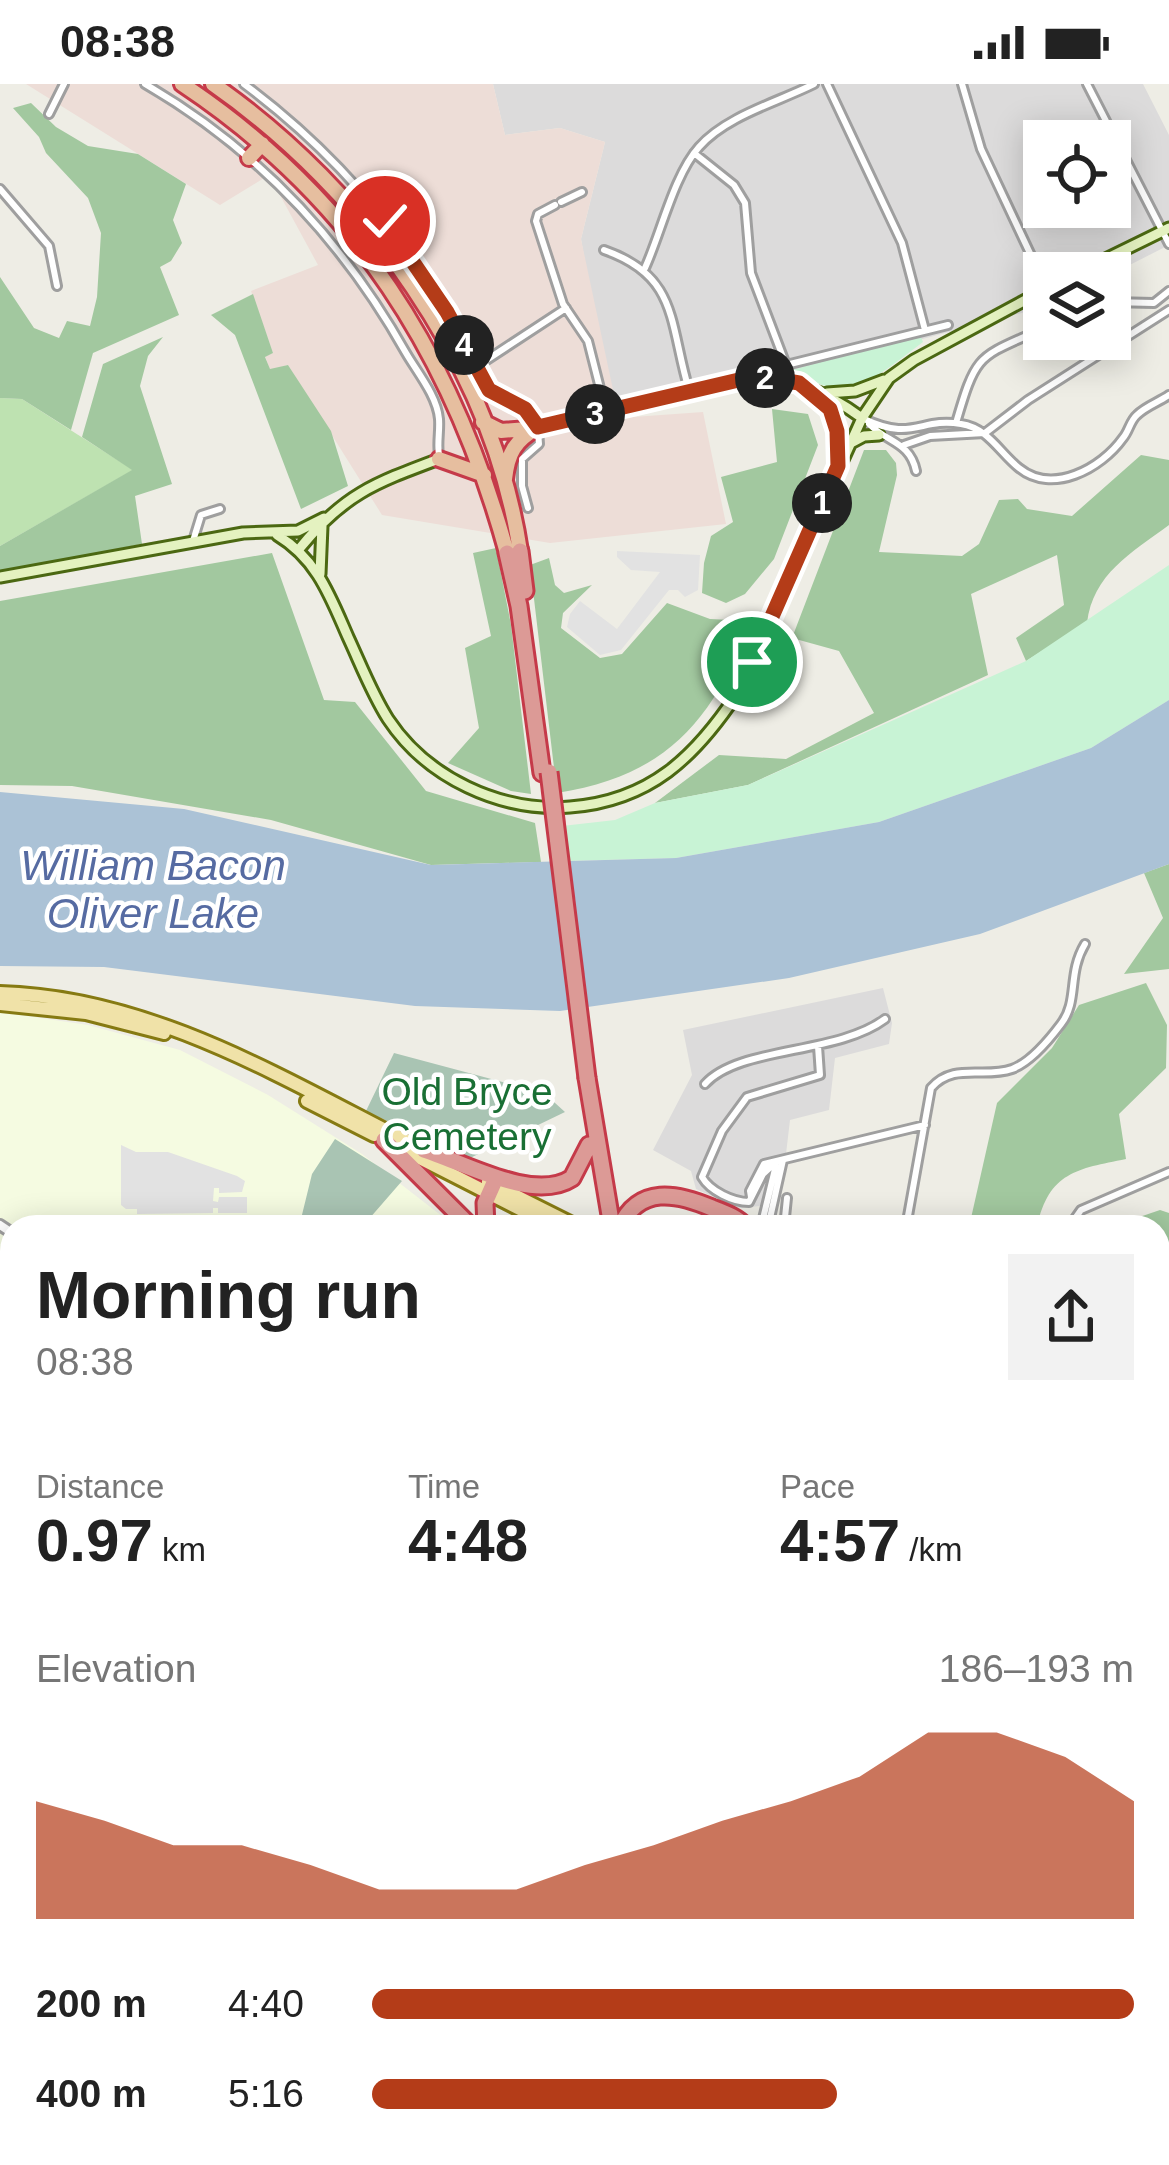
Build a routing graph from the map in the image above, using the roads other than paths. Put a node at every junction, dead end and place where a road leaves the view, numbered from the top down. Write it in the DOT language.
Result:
graph roads {
  1 [pos="64,84"];
  2 [pos="146,84"];
  3 [pos="182,84"];
  4 [pos="213,84"];
  5 [pos="244,84"];
  6 [pos="814,84"];
  7 [pos="827,84"];
  8 [pos="962,84"];
  9 [pos="1087,84"];
  10 [pos="49,115"];
  11 [pos="262,144"];
  12 [pos="694,153"];
  13 [pos="249,158"];
  14 [pos="0,189"];
  15 [pos="582,192"];
  16 [pos="385,221"];
  17 [pos="1165,230"];
  18 [pos="364,237"];
  19 [pos="1169,244"];
  20 [pos="604,250"];
  21 [pos="1028,252"];
  22 [pos="1120,252"];
  23 [pos="341,254"];
  24 [pos="645,268"];
  25 [pos="57,286"];
  26 [pos="1169,291"];
  27 [pos="1023,298"];
  28 [pos="1131,302"];
  29 [pos="566,308"];
  30 [pos="1169,310"];
  31 [pos="948,325"];
  32 [pos="925,330"];
  33 [pos="1023,338"];
  34 [pos="785,365"];
  35 [pos="476,368"];
  36 [pos="889,378"];
  37 [pos="782,380"];
  38 [pos="799,383"];
  39 [pos="689,392"];
  40 [pos="827,393"];
  41 [pos="1169,395"];
  42 [pos="606,412"];
  43 [pos="862,418"];
  44 [pos="483,422"];
  45 [pos="956,423"];
  46 [pos="466,426"];
  47 [pos="538,427"];
  48 [pos="985,433"];
  49 [pos="879,435"];
  50 [pos="849,445"];
  51 [pos="904,445"];
  52 [pos="480,459"];
  53 [pos="445,460"];
  54 [pos="838,466"];
  55 [pos="916,471"];
  56 [pos="485,476"];
  57 [pos="505,485"];
  58 [pos="220,508"];
  59 [pos="528,508"];
  60 [pos="324,518"];
  61 [pos="277,535"];
  62 [pos="193,541"];
  63 [pos="300,548"];
  64 [pos="513,552"];
  65 [pos="320,574"];
  66 [pos="0,577"];
  67 [pos="1085,944"];
  68 [pos="0,993"];
  69 [pos="0,1004"];
  70 [pos="885,1019"];
  71 [pos="818,1046"];
  72 [pos="584,1079"];
  73 [pos="704,1084"];
  74 [pos="925,1125"];
  75 [pos="384,1140"];
  76 [pos="589,1145"];
  77 [pos="424,1150"];
  78 [pos="780,1161"];
  79 [pos="1169,1172"];
  80 [pos="763,1174"];
  81 [pos="774,1179"];
  82 [pos="755,1187"];
  83 [pos="491,1189"];
  84 [pos="787,1198"];
  85 [pos="459,1215"];
  86 [pos="484,1215"];
  87 [pos="545,1215"];
  88 [pos="600,1215"];
  89 [pos="613,1215"];
  90 [pos="626,1215"];
  91 [pos="729,1215"];
  92 [pos="767,1215"];
  93 [pos="768,1215"];
  94 [pos="785,1215"];
  95 [pos="909,1215"];
  96 [pos="1078,1215"];
  1 -- 10 [label="street"];
  2 -- 13 [label="street"];
  3 -- 11 [label="highway"];
  4 -- 18 [label="highway"];
  5 -- 16 [label="street"];
  6 -- 12 [label="street"];
  7 -- 32 [label="street"];
  8 -- 21 [label="street"];
  9 -- 17 [label="street"];
  11 -- 13 [label="highway"];
  11 -- 18 [label="highway"];
  12 -- 24 [label="street"];
  12 -- 34 [label="street"];
  13 -- 23 [label="street"];
  14 -- 25 [label="street"];
  15 -- 29 [label="street"];
  16 -- 18 [label="highway"];
  16 -- 35 [label="street"];
  17 -- 19 [label="street"];
  17 -- 22 [label="main road"];
  18 -- 23 [label="highway"];
  18 -- 44 [label="highway"];
  18 -- 46 [label="highway"];
  20 -- 24 [label="street"];
  23 -- 53 [label="street"];
  24 -- 39 [label="street"];
  26 -- 28 [label="street"];
  27 -- 36 [label="main road"];
  29 -- 35 [label="street"];
  29 -- 42 [label="street"];
  30 -- 48 [label="street"];
  31 -- 32 [label="street"];
  32 -- 34 [label="street"];
  33 -- 45 [label="street"];
  34 -- 37 [label="street"];
  35 -- 47 [label="street"];
  36 -- 40 [label="main road"];
  36 -- 43 [label="main road"];
  37 -- 38 [label="main road"];
  37 -- 39 [label="main road"];
  38 -- 40 [label="main road"];
  38 -- 54 [label="main road"];
  39 -- 42 [label="main road"];
  40 -- 43 [label="main road"];
  41 -- 48 [label="street"];
  42 -- 47 [label="main road"];
  43 -- 45 [label="street"];
  43 -- 49 [label="street"];
  43 -- 50 [label="main road"];
  44 -- 47 [label="highway"];
  44 -- 57 [label="highway"];
  45 -- 48 [label="street"];
  46 -- 52 [label="highway"];
  46 -- 53 [label="highway"];
  47 -- 57 [label="highway"];
  47 -- 59 [label="street"];
  48 -- 51 [label="street"];
  49 -- 50 [label="main road"];
  49 -- 51 [label="street"];
  50 -- 54 [label="main road"];
  51 -- 55 [label="street"];
  52 -- 53 [label="highway"];
  52 -- 56 [label="highway"];
  53 -- 56 [label="highway"];
  53 -- 60 [label="main road"];
  54 -- 65 [label="main road"];
  56 -- 64 [label="highway"];
  57 -- 64 [label="highway"];
  58 -- 62 [label="street"];
  60 -- 61 [label="main road"];
  60 -- 63 [label="main road"];
  60 -- 65 [label="main road"];
  61 -- 62 [label="main road"];
  61 -- 63 [label="main road"];
  62 -- 66 [label="main road"];
  63 -- 65 [label="main road"];
  64 -- 72 [label="highway, bridge"];
  67 -- 74 [label="street"];
  68 -- 77 [label="main road"];
  69 -- 75 [label="main road"];
  70 -- 71 [label="street"];
  71 -- 73 [label="street"];
  71 -- 82 [label="street"];
  72 -- 76 [label="highway"];
  72 -- 89 [label="highway"];
  74 -- 78 [label="street"];
  74 -- 95 [label="street"];
  75 -- 83 [label="main road"];
  75 -- 85 [label="highway"];
  76 -- 77 [label="highway"];
  76 -- 88 [label="highway"];
  77 -- 83 [label="main road"];
  78 -- 80 [label="street"];
  78 -- 81 [label="street"];
  78 -- 82 [label="street"];
  78 -- 93 [label="street"];
  79 -- 96 [label="street"];
  80 -- 81 [label="street"];
  80 -- 82 [label="street"];
  81 -- 92 [label="street"];
  83 -- 86 [label="highway"];
  83 -- 87 [label="main road"];
  84 -- 94 [label="street"];
  90 -- 91 [label="highway"];
}
